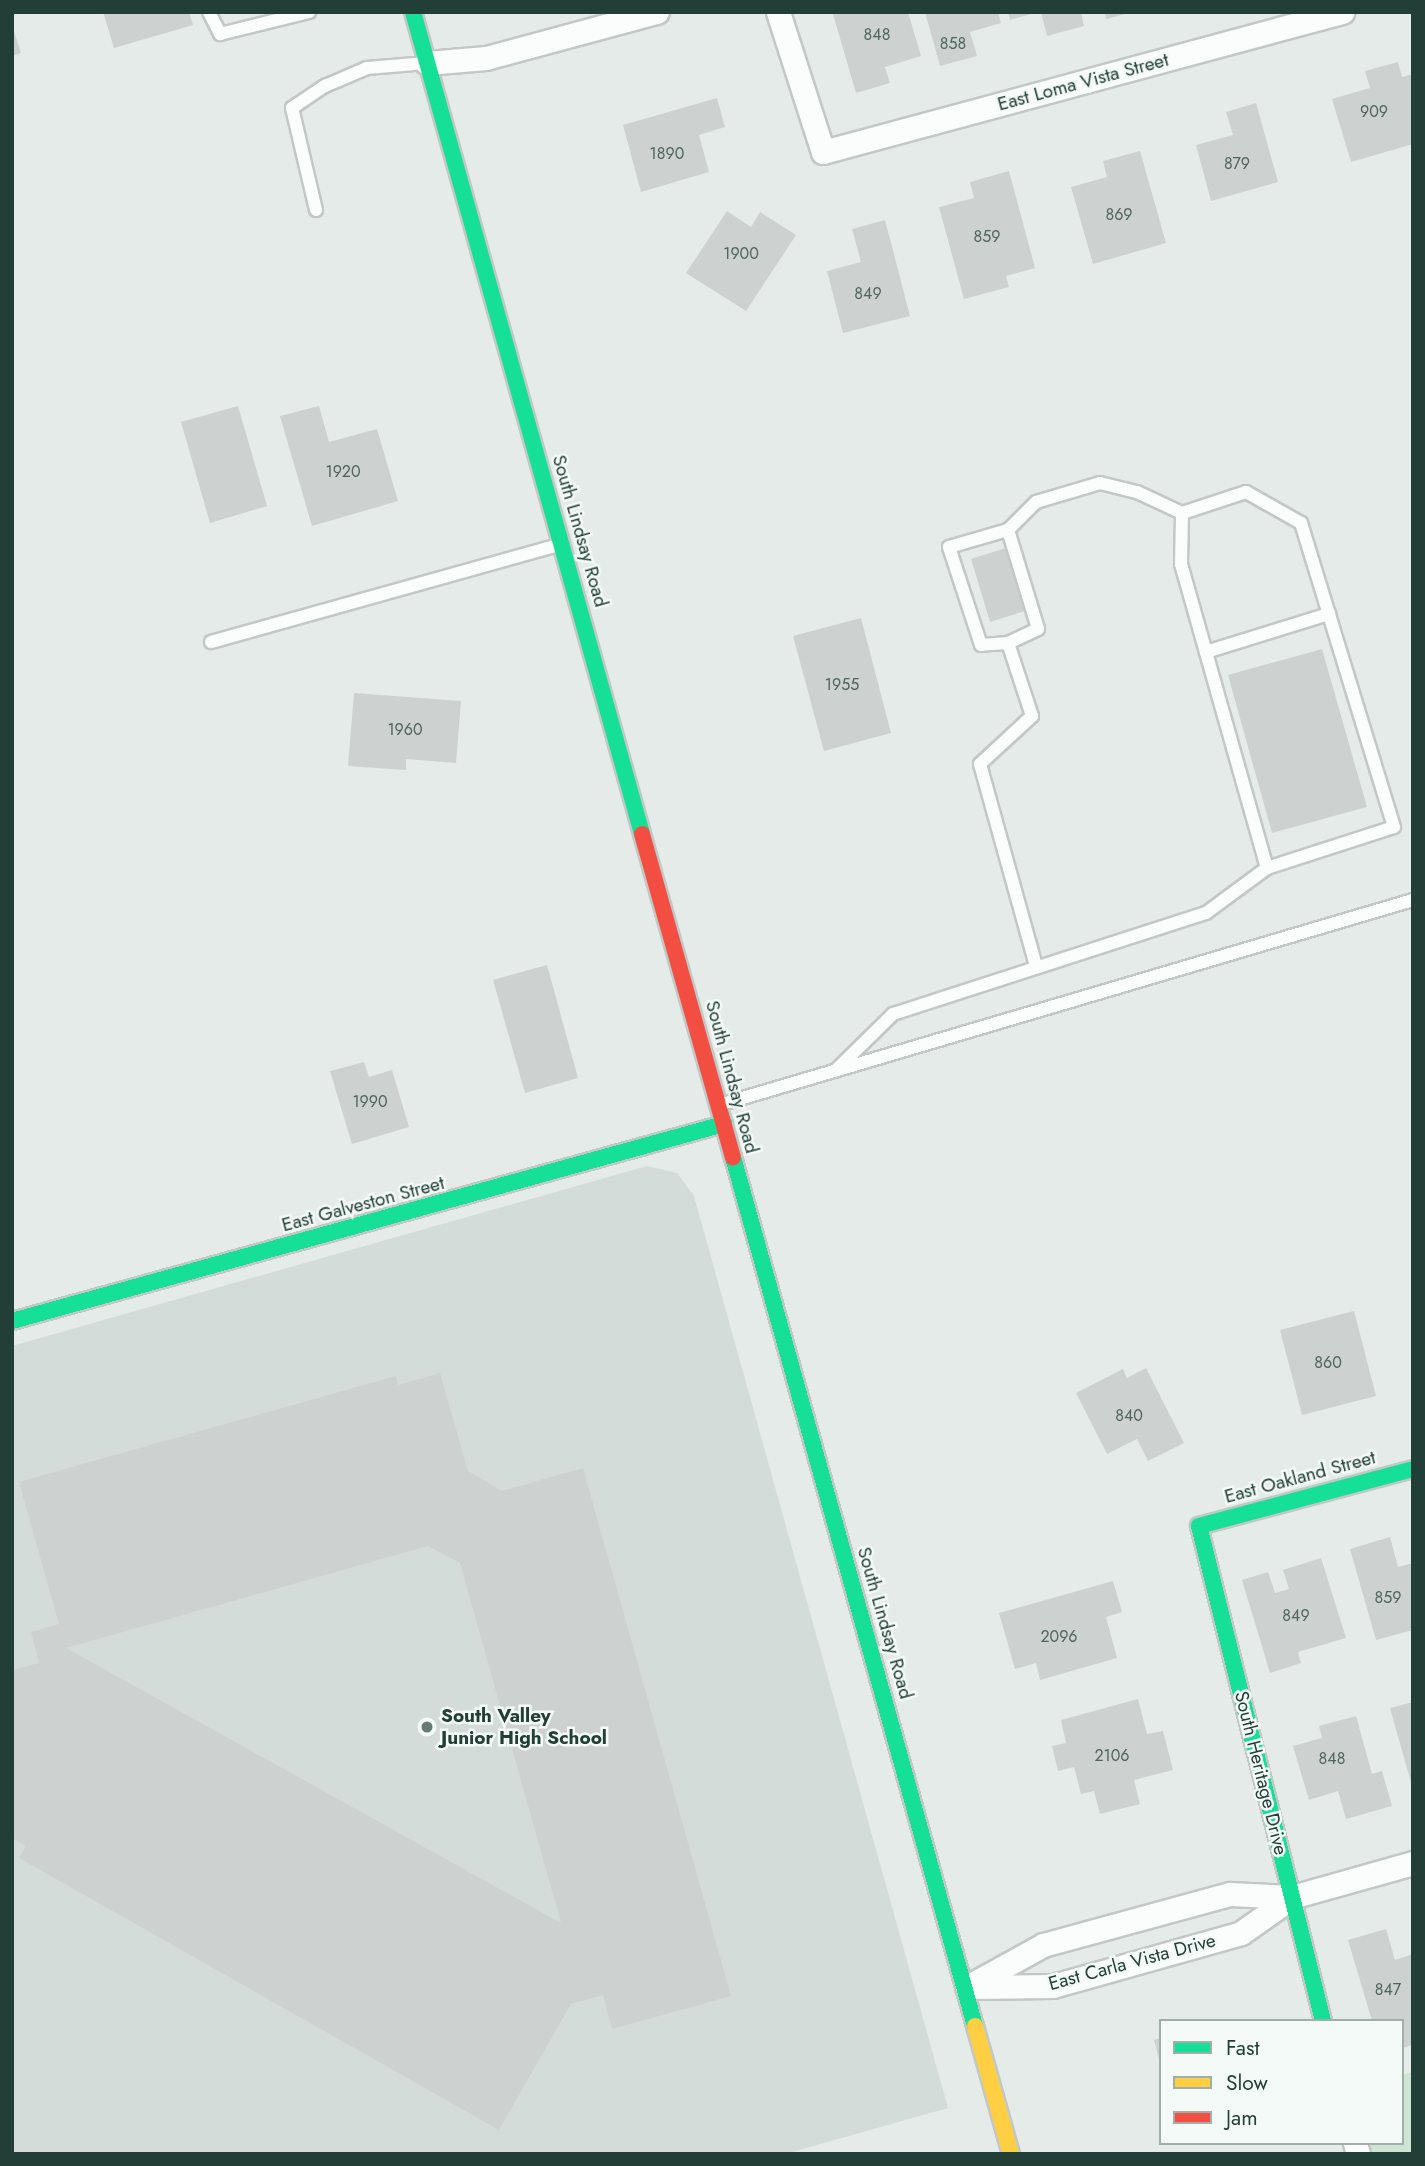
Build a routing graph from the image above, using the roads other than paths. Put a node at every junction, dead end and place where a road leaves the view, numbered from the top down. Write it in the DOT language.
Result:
graph roads {
  1 [pos="209,12"];
  2 [pos="309,12"];
  3 [pos="413,12"];
  4 [pos="657,12"];
  5 [pos="778,12"];
  6 [pos="1342,12"];
  7 [pos="427,63"];
  8 [pos="316,210"];
  9 [pos="1182,513"];
  10 [pos="1007,530"];
  11 [pos="561,544"];
  12 [pos="1329,614"];
  13 [pos="211,642"];
  14 [pos="1008,643"];
  15 [pos="1206,652"];
  16 [pos="1267,868"];
  17 [pos="1413,901"];
  18 [pos="1036,966"];
  19 [pos="836,1070"];
  20 [pos="719,1105"];
  21 [pos="724,1124"];
  22 [pos="12,1321"];
  23 [pos="1413,1469"];
  24 [pos="1199,1526"];
  25 [pos="1413,1863"];
  26 [pos="1292,1897"];
  27 [pos="967,1987"];
  28 [pos="1323,2019"];
  29 [pos="1011,2154"];
  1 -- 2 [label="lane"];
  3 -- 7 [label="main road, South Lindsay Road"];
  4 -- 7 [label="street"];
  5 -- 6 [label="street, East Loma Vista Street"];
  7 -- 8 [label="lane"];
  7 -- 11 [label="main road, South Lindsay Road"];
  9 -- 10 [label="lane"];
  9 -- 12 [label="lane"];
  9 -- 15 [label="lane"];
  10 -- 14 [label="lane"];
  10 -- 14 [label="lane"];
  11 -- 13 [label="lane"];
  11 -- 20 [label="main road, South Lindsay Road"];
  12 -- 15 [label="lane"];
  12 -- 16 [label="lane"];
  14 -- 18 [label="lane"];
  15 -- 16 [label="lane"];
  16 -- 18 [label="lane"];
  17 -- 19 [label="lane"];
  18 -- 19 [label="lane"];
  19 -- 20 [label="lane"];
  20 -- 21 [label="main road, South Lindsay Road"];
  21 -- 22 [label="main road, East Galveston Street"];
  21 -- 27 [label="main road, South Lindsay Road"];
  23 -- 24 [label="main road, East Oakland Street"];
  24 -- 26 [label="main road, South Heritage Drive"];
  25 -- 26 [label="street, East Carla Vista Drive"];
  26 -- 27 [label="street, East Carla Vista Drive"];
  26 -- 27 [label="street, East Carla Vista Drive"];
  26 -- 28 [label="main road, South Heritage Drive"];
  27 -- 29 [label="main road, South Lindsay Road"];
}
